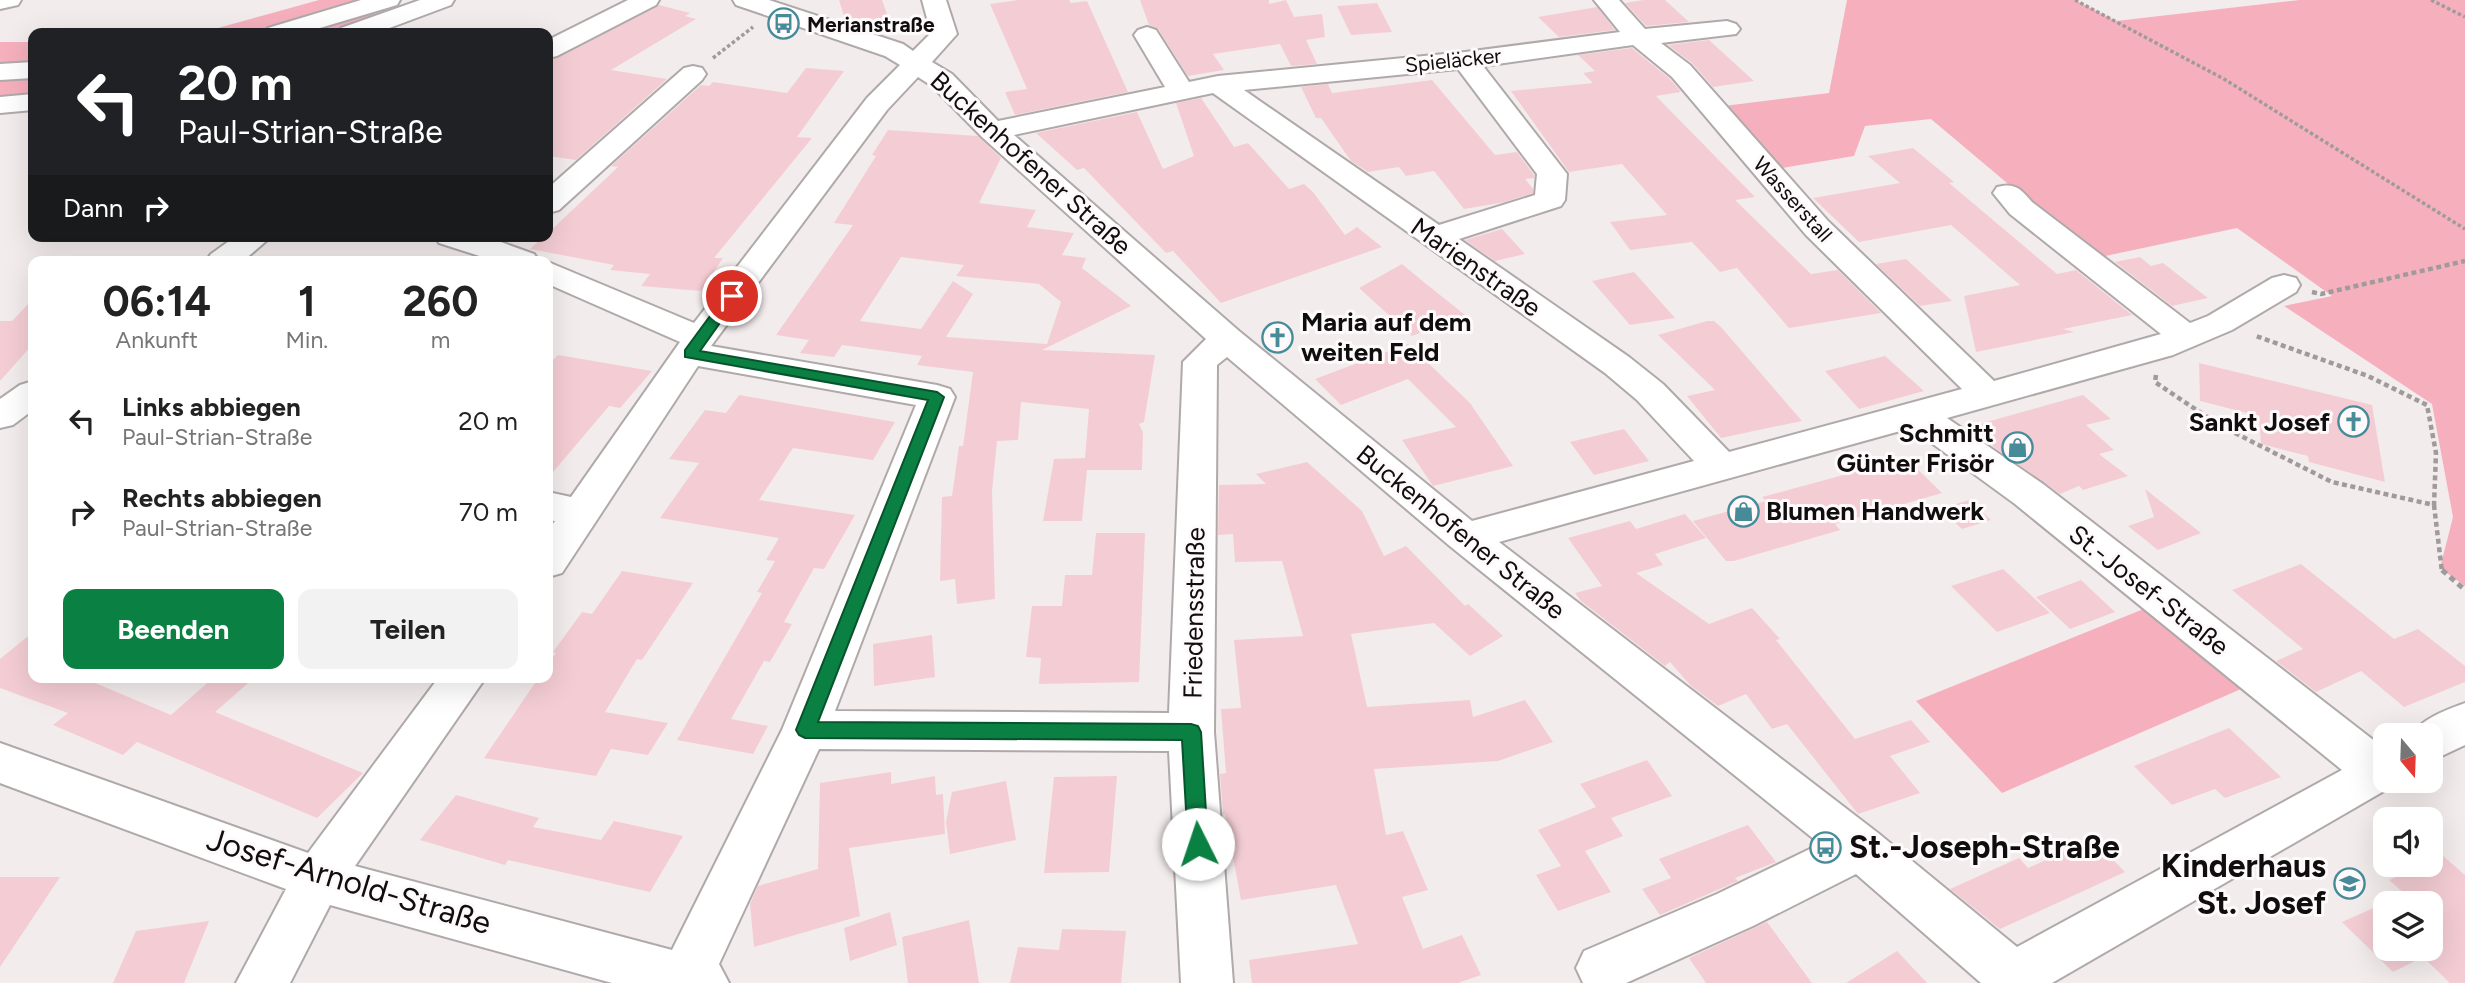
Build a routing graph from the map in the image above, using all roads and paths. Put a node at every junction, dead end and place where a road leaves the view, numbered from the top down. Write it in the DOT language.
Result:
graph roads {
  1 [pos="9,0"];
  2 [pos="388,0"];
  3 [pos="442,0"];
  4 [pos="647,0"];
  5 [pos="934,0"];
  6 [pos="1606,0"];
  7 [pos="2075,0"];
  8 [pos="2431,0"];
  9 [pos="0,2"];
  10 [pos="760,5"];
  11 [pos="2465,17"];
  12 [pos="731,22"];
  13 [pos="294,28"];
  14 [pos="367,28"];
  15 [pos="1727,29"];
  16 [pos="1147,35"];
  17 [pos="1638,37"];
  18 [pos="553,47"];
  19 [pos="1465,60"];
  20 [pos="918,63"];
  21 [pos="28,70"];
  22 [pos="0,72"];
  23 [pos="693,74"];
  24 [pos="1217,84"];
  25 [pos="1180,90"];
  26 [pos="28,102"];
  27 [pos="0,105"];
  28 [pos="992,131"];
  29 [pos="2008,193"];
  30 [pos="553,200"];
  31 [pos="2465,229"];
  32 [pos="1432,237"];
  33 [pos="249,242"];
  34 [pos="478,242"];
  35 [pos="510,249"];
  36 [pos="229,256"];
  37 [pos="2465,261"];
  38 [pos="553,275"];
  39 [pos="2284,285"];
  40 [pos="2220,323"];
  41 [pos="1227,339"];
  42 [pos="2174,342"];
  43 [pos="695,346"];
  44 [pos="1986,393"];
  45 [pos="28,396"];
  46 [pos="1915,413"];
  47 [pos="0,416"];
  48 [pos="1720,466"];
  49 [pos="2434,505"];
  50 [pos="565,510"];
  51 [pos="1465,537"];
  52 [pos="553,547"];
  53 [pos="2465,590"];
  54 [pos="460,683"];
  55 [pos="805,730"];
  56 [pos="1191,732"];
  57 [pos="0,763"];
  58 [pos="2373,764"];
  59 [pos="2373,776"];
  60 [pos="1861,848"];
  61 [pos="318,879"];
  62 [pos="1602,968"];
  63 [pos="695,980"];
  64 [pos="2016,980"];
  65 [pos="262,983"];
  66 [pos="1207,983"];
  1 -- 9 [label="street"];
  2 -- 13 [label="street"];
  3 -- 14 [label="street"];
  4 -- 18 [label="street"];
  5 -- 20 [label="street"];
  6 -- 17 [label="street, Wasserstall"];
  7 -- 31 [label="path"];
  8 -- 11 [label="path"];
  10 -- 12 [label="street"];
  10 -- 20 [label="street"];
  10 -- 23 [label="path"];
  15 -- 17 [label="street, Spieläcker"];
  16 -- 25 [label="street"];
  17 -- 19 [label="street, Spieläcker"];
  17 -- 44 [label="street, Wasserstall"];
  19 -- 24 [label="street, Spieläcker"];
  19 -- 32 [label="street"];
  20 -- 28 [label="street, Buckenhofener Straße"];
  20 -- 43 [label="street"];
  21 -- 22 [label="street"];
  23 -- 30 [label="street"];
  24 -- 25 [label="street, Spieläcker"];
  24 -- 32 [label="street, Marienstraße"];
  25 -- 28 [label="street, Spieläcker"];
  26 -- 27 [label="street"];
  28 -- 41 [label="street, Buckenhofener Straße"];
  29 -- 42 [label="street"];
  32 -- 48 [label="street, Marienstraße"];
  33 -- 36 [label="street"];
  34 -- 35 [label="street"];
  37 -- 39 [label="path"];
  38 -- 43 [label="street"];
  39 -- 40 [label="street"];
  40 -- 42 [label="street"];
  40 -- 49 [label="path"];
  41 -- 51 [label="street, Buckenhofener Straße"];
  41 -- 56 [label="street, Friedensstraße"];
  42 -- 44 [label="street"];
  42 -- 49 [label="path"];
  43 -- 50 [label="street"];
  43 -- 55 [label="street"];
  44 -- 46 [label="street"];
  45 -- 47 [label="street"];
  46 -- 48 [label="street"];
  46 -- 58 [label="street, St.-Josef-Straße"];
  48 -- 51 [label="street"];
  49 -- 53 [label="path"];
  50 -- 52 [label="street"];
  51 -- 60 [label="street, Buckenhofener Straße"];
  54 -- 61 [label="street"];
  55 -- 56 [label="street"];
  55 -- 63 [label="street"];
  56 -- 66 [label="street, Friedensstraße"];
  57 -- 61 [label="street, Josef-Arnold-Straße"];
  59 -- 64 [label="street, St.-Josef-Straße"];
  60 -- 62 [label="street"];
  60 -- 64 [label="street, Buckenhofener Straße"];
  61 -- 63 [label="street, Josef-Arnold-Straße"];
  61 -- 65 [label="street"];
}
